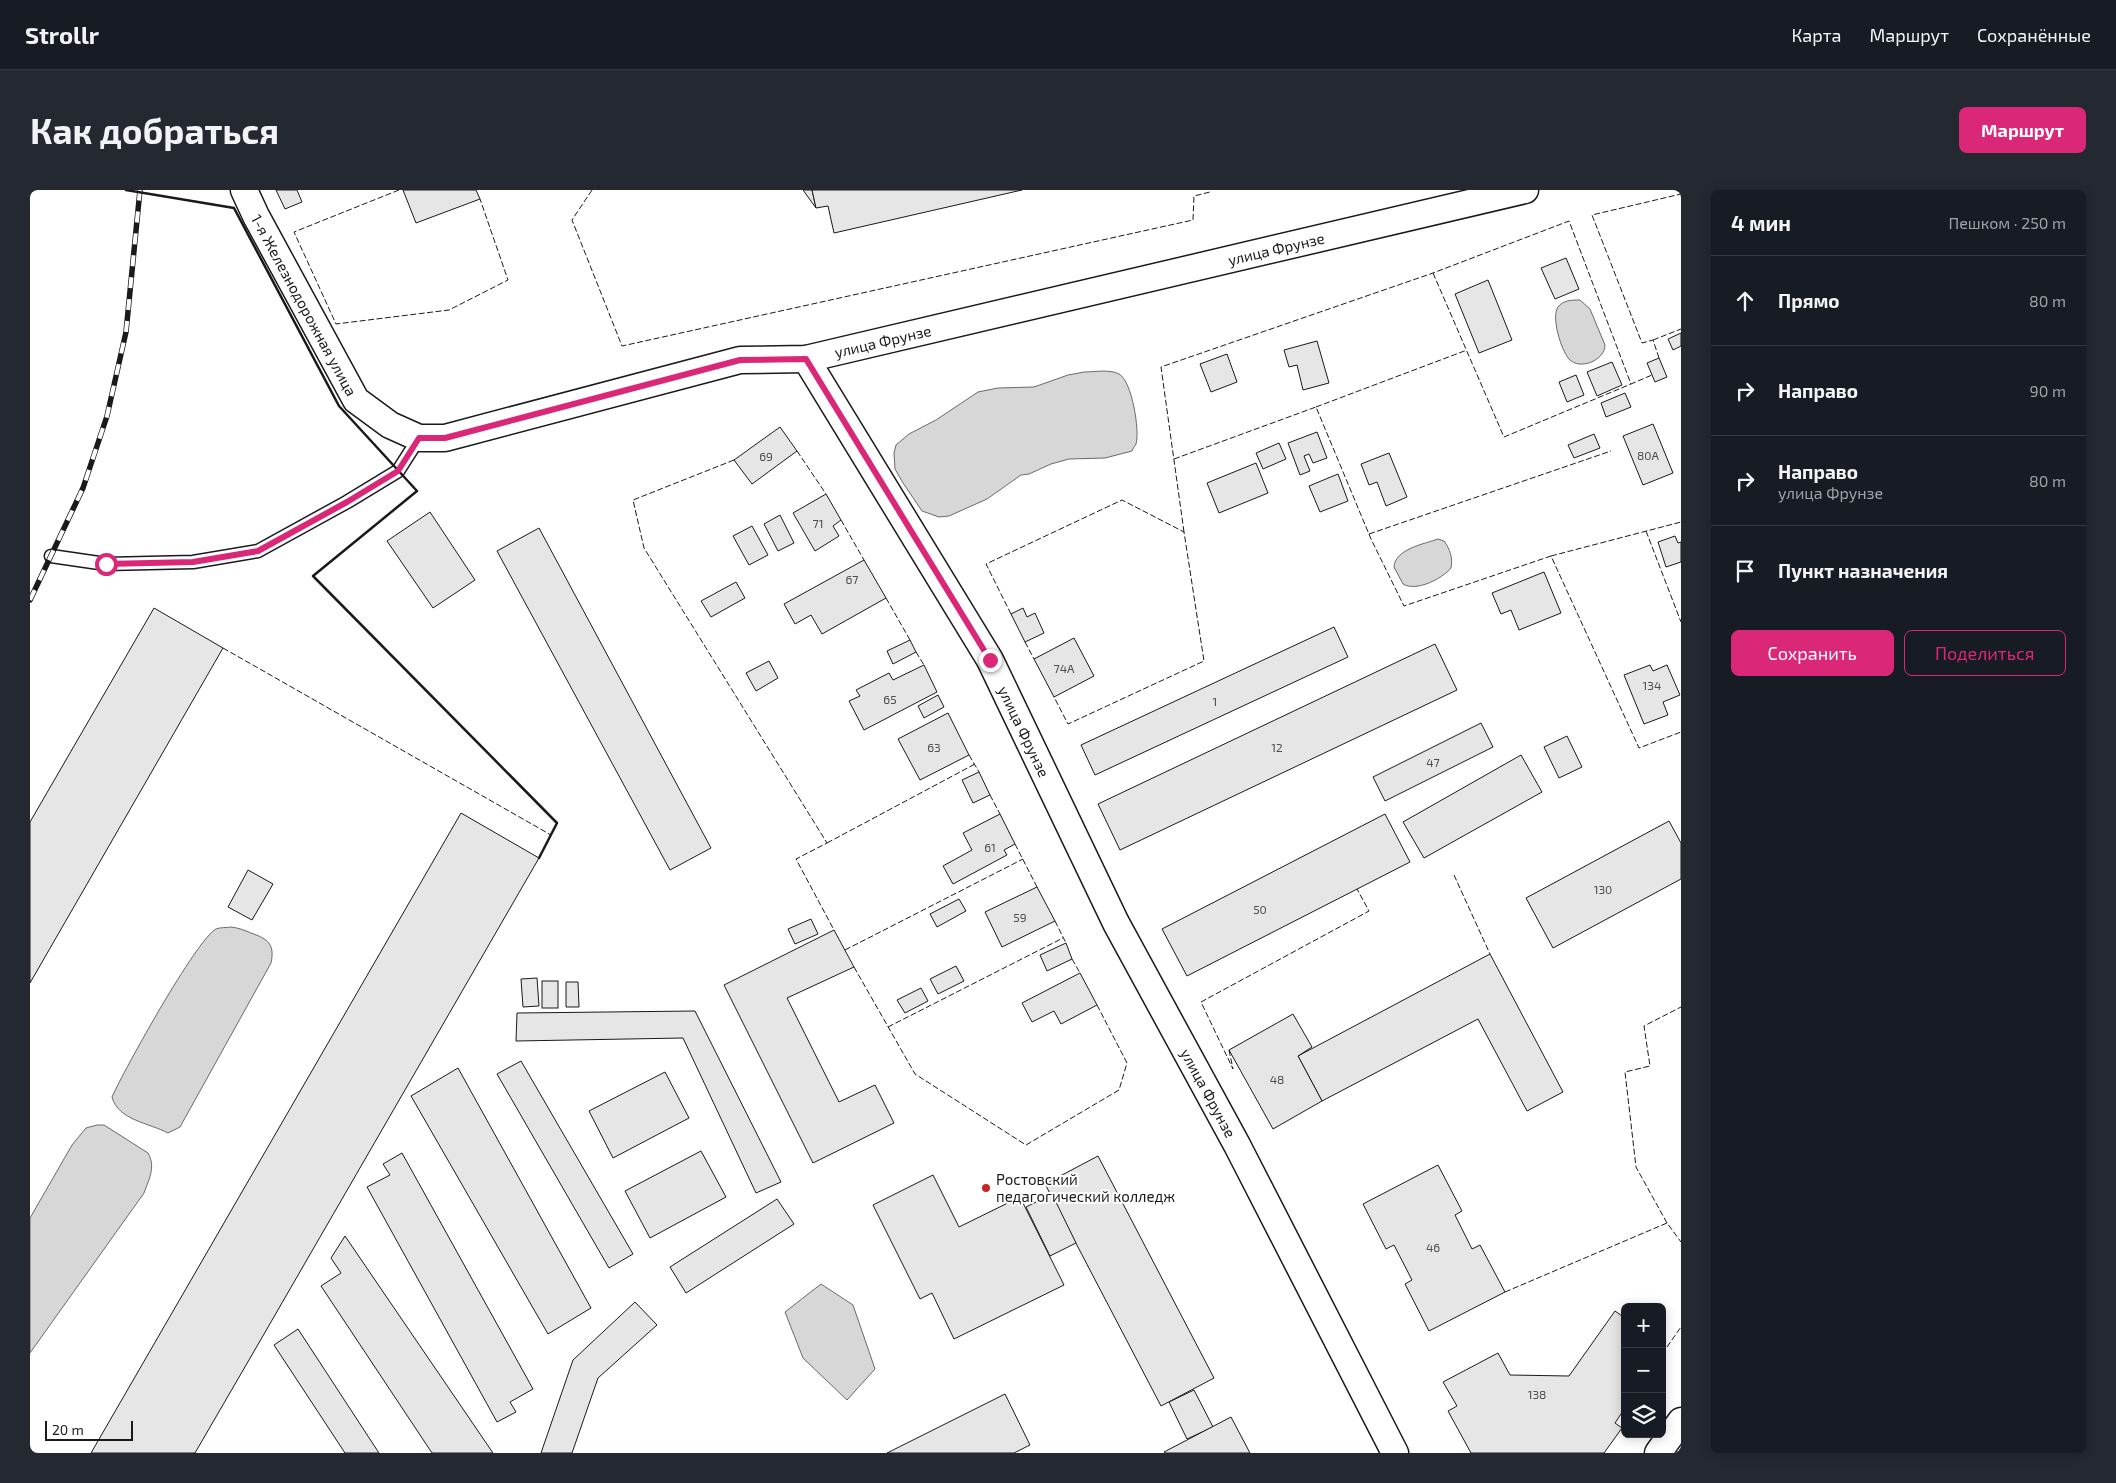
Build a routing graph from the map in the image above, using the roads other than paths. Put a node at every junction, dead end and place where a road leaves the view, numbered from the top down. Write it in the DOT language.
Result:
graph roads {
  1 [pos="244,190"];
  2 [pos="1525,190"];
  3 [pos="806,359"];
  4 [pos="419,438"];
  5 [pos="51,556"];
  6 [pos="1681,1421"];
  7 [pos="1395,1453"];
  8 [pos="1658,1453"];
  1 -- 4 [label="street, 1-я Железнодорожная улица"];
  2 -- 3 [label="street, улица Фрунзе"];
  3 -- 4 [label="street, 1-я Железнодорожная улица"];
  3 -- 7 [label="street, улица Фрунзе"];
  4 -- 5 [label="lane"];
  6 -- 8 [label="street"];
}
